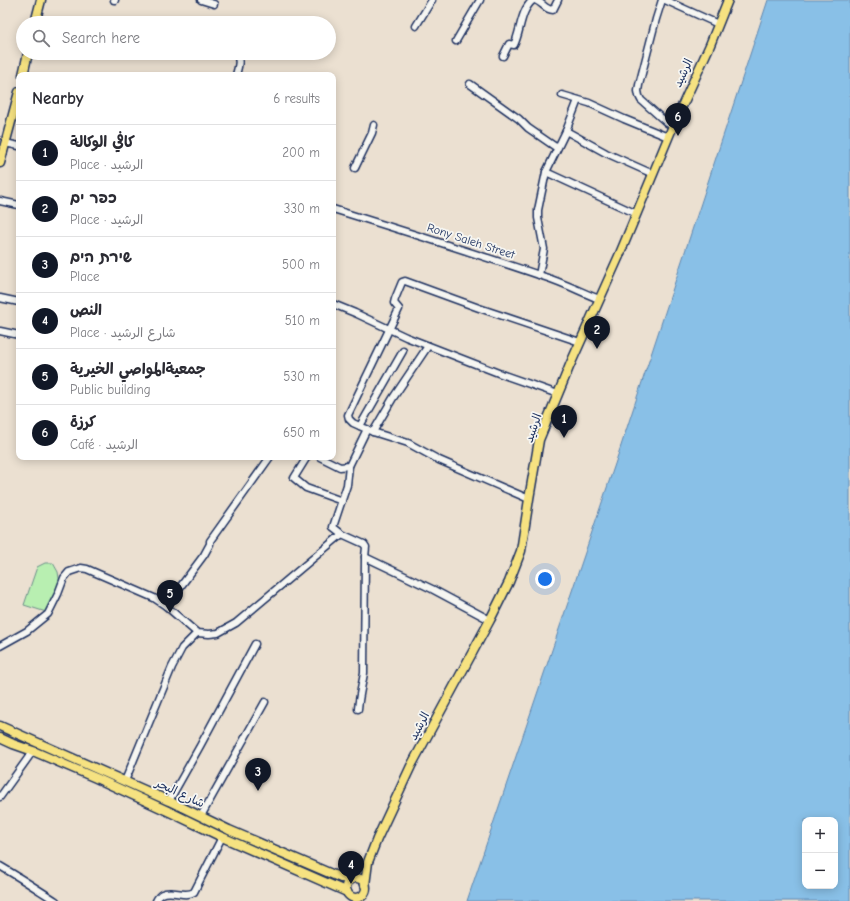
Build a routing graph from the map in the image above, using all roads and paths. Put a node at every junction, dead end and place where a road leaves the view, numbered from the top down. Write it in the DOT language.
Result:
graph roads {
  1 [pos="42,0"];
  2 [pos="201,0"];
  3 [pos="432,0"];
  4 [pos="480,0"];
  5 [pos="534,0"];
  6 [pos="558,0"];
  7 [pos="664,0"];
  8 [pos="728,0"];
  9 [pos="212,2"];
  10 [pos="37,16"];
  11 [pos="718,24"];
  12 [pos="416,26"];
  13 [pos="456,41"];
  14 [pos="502,56"];
  15 [pos="26,60"];
  16 [pos="239,60"];
  17 [pos="24,72"];
  18 [pos="237,72"];
  19 [pos="470,84"];
  20 [pos="562,95"];
  21 [pos="578,100"];
  22 [pos="16,103"];
  23 [pos="374,125"];
  24 [pos="673,126"];
  25 [pos="566,131"];
  26 [pos="668,137"];
  27 [pos="5,143"];
  28 [pos="16,145"];
  29 [pos="557,148"];
  30 [pos="0,163"];
  31 [pos="355,168"];
  32 [pos="546,172"];
  33 [pos="653,174"];
  34 [pos="0,201"];
  35 [pos="16,204"];
  36 [pos="336,210"];
  37 [pos="637,214"];
  38 [pos="539,275"];
  39 [pos="0,298"];
  40 [pos="599,299"];
  41 [pos="16,301"];
  42 [pos="336,305"];
  43 [pos="389,329"];
  44 [pos="0,331"];
  45 [pos="16,334"];
  46 [pos="580,342"];
  47 [pos="428,346"];
  48 [pos="402,351"];
  49 [pos="558,394"];
  50 [pos="360,426"];
  51 [pos="367,429"];
  52 [pos="374,432"];
  53 [pos="268,460"];
  54 [pos="306,460"];
  55 [pos="326,460"];
  56 [pos="350,466"];
  57 [pos="529,499"];
  58 [pos="342,501"];
  59 [pos="342,534"];
  60 [pos="365,557"];
  61 [pos="166,606"];
  62 [pos="490,620"];
  63 [pos="197,633"];
  64 [pos="255,644"];
  65 [pos="0,646"];
  66 [pos="265,702"];
  67 [pos="358,709"];
  68 [pos="0,726"];
  69 [pos="0,738"];
  70 [pos="33,751"];
  71 [pos="125,781"];
  72 [pos="0,797"];
  73 [pos="169,801"];
  74 [pos="202,816"];
  75 [pos="222,837"];
  76 [pos="368,862"];
  77 [pos="0,866"];
  78 [pos="354,879"];
  79 [pos="365,885"];
  80 [pos="349,896"];
  81 [pos="361,898"];
  82 [pos="56,901"];
  83 [pos="156,901"];
  1 -- 10 [label="main road"];
  2 -- 9 [label="street"];
  3 -- 12 [label="street"];
  4 -- 13 [label="street"];
  5 -- 6 [label="street"];
  5 -- 14 [label="street"];
  7 -- 11 [label="street"];
  7 -- 24 [label="street"];
  8 -- 11 [label="main road, الرشيد"];
  11 -- 24 [label="main road, الرشيد"];
  15 -- 17 [label="main road"];
  16 -- 18 [label="street"];
  19 -- 29 [label="street"];
  20 -- 21 [label="street"];
  21 -- 25 [label="street"];
  21 -- 26 [label="street"];
  22 -- 27 [label="main road"];
  23 -- 31 [label="street"];
  24 -- 26 [label="main road, الرشيد"];
  25 -- 29 [label="street"];
  25 -- 33 [label="street"];
  26 -- 33 [label="main road, الرشيد"];
  27 -- 28 [label="street"];
  27 -- 30 [label="main road"];
  29 -- 32 [label="street"];
  32 -- 37 [label="street"];
  32 -- 38 [label="street"];
  33 -- 37 [label="main road, الرشيد"];
  34 -- 35 [label="street"];
  36 -- 38 [label="street, Rony Saleh Street"];
  37 -- 40 [label="main road, الرشيد"];
  38 -- 40 [label="street, Rony Saleh Street"];
  39 -- 41 [label="street"];
  40 -- 46 [label="main road, الرشيد"];
  42 -- 43 [label="street"];
  43 -- 46 [label="street"];
  43 -- 47 [label="street"];
  43 -- 50 [label="street"];
  44 -- 45 [label="street"];
  46 -- 49 [label="main road, الرشيد"];
  47 -- 49 [label="street"];
  47 -- 52 [label="street"];
  48 -- 50 [label="street"];
  49 -- 57 [label="main road, الرشيد"];
  50 -- 51 [label="street"];
  51 -- 52 [label="street"];
  51 -- 56 [label="street"];
  52 -- 57 [label="street"];
  53 -- 61 [label="street"];
  54 -- 58 [label="street"];
  55 -- 56 [label="street"];
  56 -- 58 [label="street"];
  57 -- 62 [label="main road, الرشيد"];
  58 -- 59 [label="street"];
  59 -- 60 [label="street"];
  59 -- 63 [label="street"];
  60 -- 62 [label="street"];
  60 -- 67 [label="street"];
  61 -- 63 [label="street"];
  61 -- 65 [label="street"];
  62 -- 76 [label="main road, الرشيد"];
  63 -- 71 [label="street"];
  64 -- 73 [label="street"];
  66 -- 74 [label="street"];
  68 -- 71 [label="main road, شارع البحر"];
  69 -- 70 [label="main road, شارع البحر"];
  70 -- 72 [label="street"];
  70 -- 75 [label="main road, شارع البحر"];
  71 -- 73 [label="main road, شارع البحر"];
  73 -- 74 [label="main road, شارع البحر"];
  74 -- 78 [label="main road, شارع البحر"];
  75 -- 80 [label="main road, شارع البحر"];
  75 -- 83 [label="street"];
  76 -- 78 [label="main road, الرشيد"];
  76 -- 79 [label="main road, الرشيد"];
  77 -- 82 [label="street"];
  78 -- 79 [label="main road"];
  78 -- 80 [label="main road"];
  79 -- 81 [label="main road"];
  80 -- 81 [label="main road"];
}
